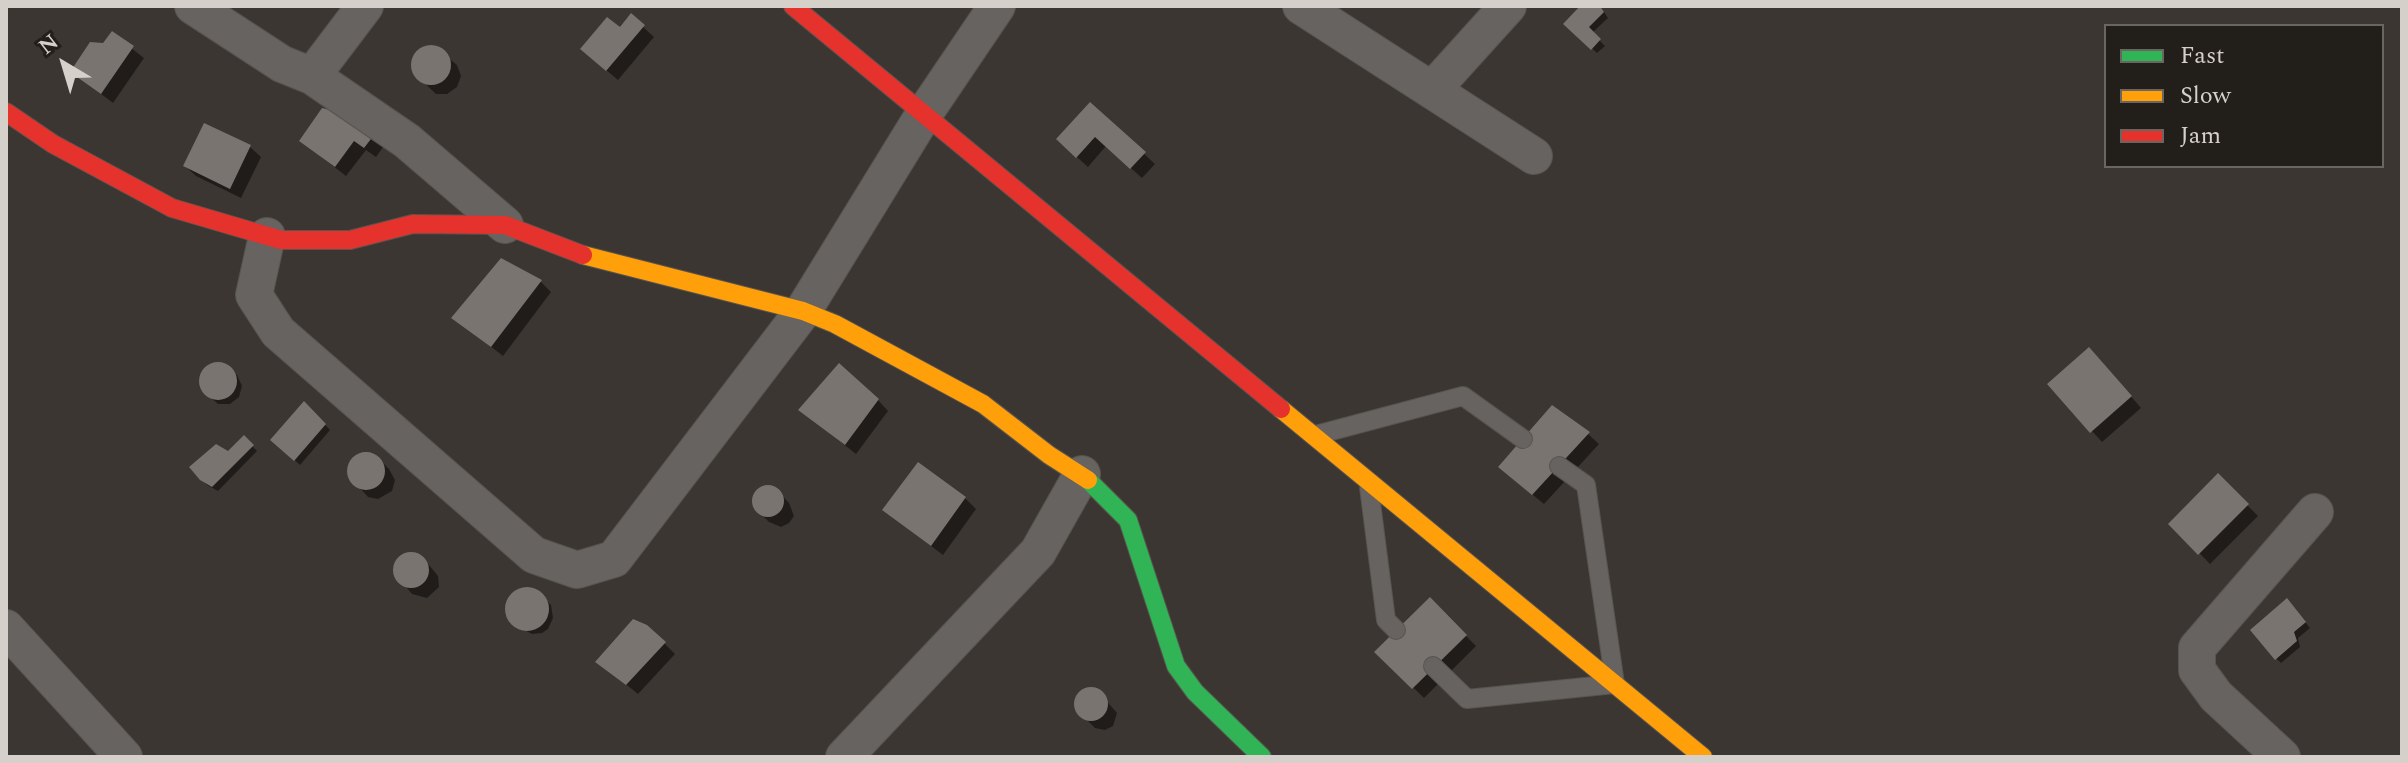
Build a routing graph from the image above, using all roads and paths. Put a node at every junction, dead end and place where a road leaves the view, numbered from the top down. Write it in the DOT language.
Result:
graph roads {
  1 [pos="193,6"];
  2 [pos="365,6"];
  3 [pos="793,6"];
  4 [pos="997,6"];
  5 [pos="1301,6"];
  6 [pos="1508,6"];
  7 [pos="312,76"];
  8 [pos="1432,90"];
  9 [pos="6,112"];
  10 [pos="924,114"];
  11 [pos="1534,156"];
  12 [pos="505,225"];
  13 [pos="267,236"];
  14 [pos="803,311"];
  15 [pos="1313,435"];
  16 [pos="1523,439"];
  17 [pos="1559,466"];
  18 [pos="1082,474"];
  19 [pos="1368,481"];
  20 [pos="2315,512"];
  21 [pos="6,628"];
  22 [pos="1396,630"];
  23 [pos="1433,666"];
  24 [pos="1615,684"];
  25 [pos="124,757"];
  26 [pos="844,757"];
  27 [pos="1262,757"];
  28 [pos="1703,757"];
  29 [pos="2282,757"];
  1 -- 7 [label="street"];
  2 -- 7 [label="street"];
  3 -- 10 [label="street"];
  4 -- 10 [label="street"];
  5 -- 8 [label="street"];
  6 -- 8 [label="street"];
  7 -- 12 [label="street"];
  8 -- 11 [label="street"];
  9 -- 13 [label="street"];
  10 -- 14 [label="street"];
  10 -- 15 [label="street"];
  12 -- 13 [label="street"];
  12 -- 14 [label="street"];
  13 -- 14 [label="street"];
  14 -- 18 [label="street"];
  15 -- 16 [label="lane"];
  15 -- 19 [label="street"];
  17 -- 24 [label="lane"];
  18 -- 26 [label="street"];
  18 -- 27 [label="street"];
  19 -- 22 [label="lane"];
  19 -- 24 [label="street"];
  20 -- 29 [label="street"];
  21 -- 25 [label="street"];
  23 -- 24 [label="lane"];
  24 -- 28 [label="street"];
}
